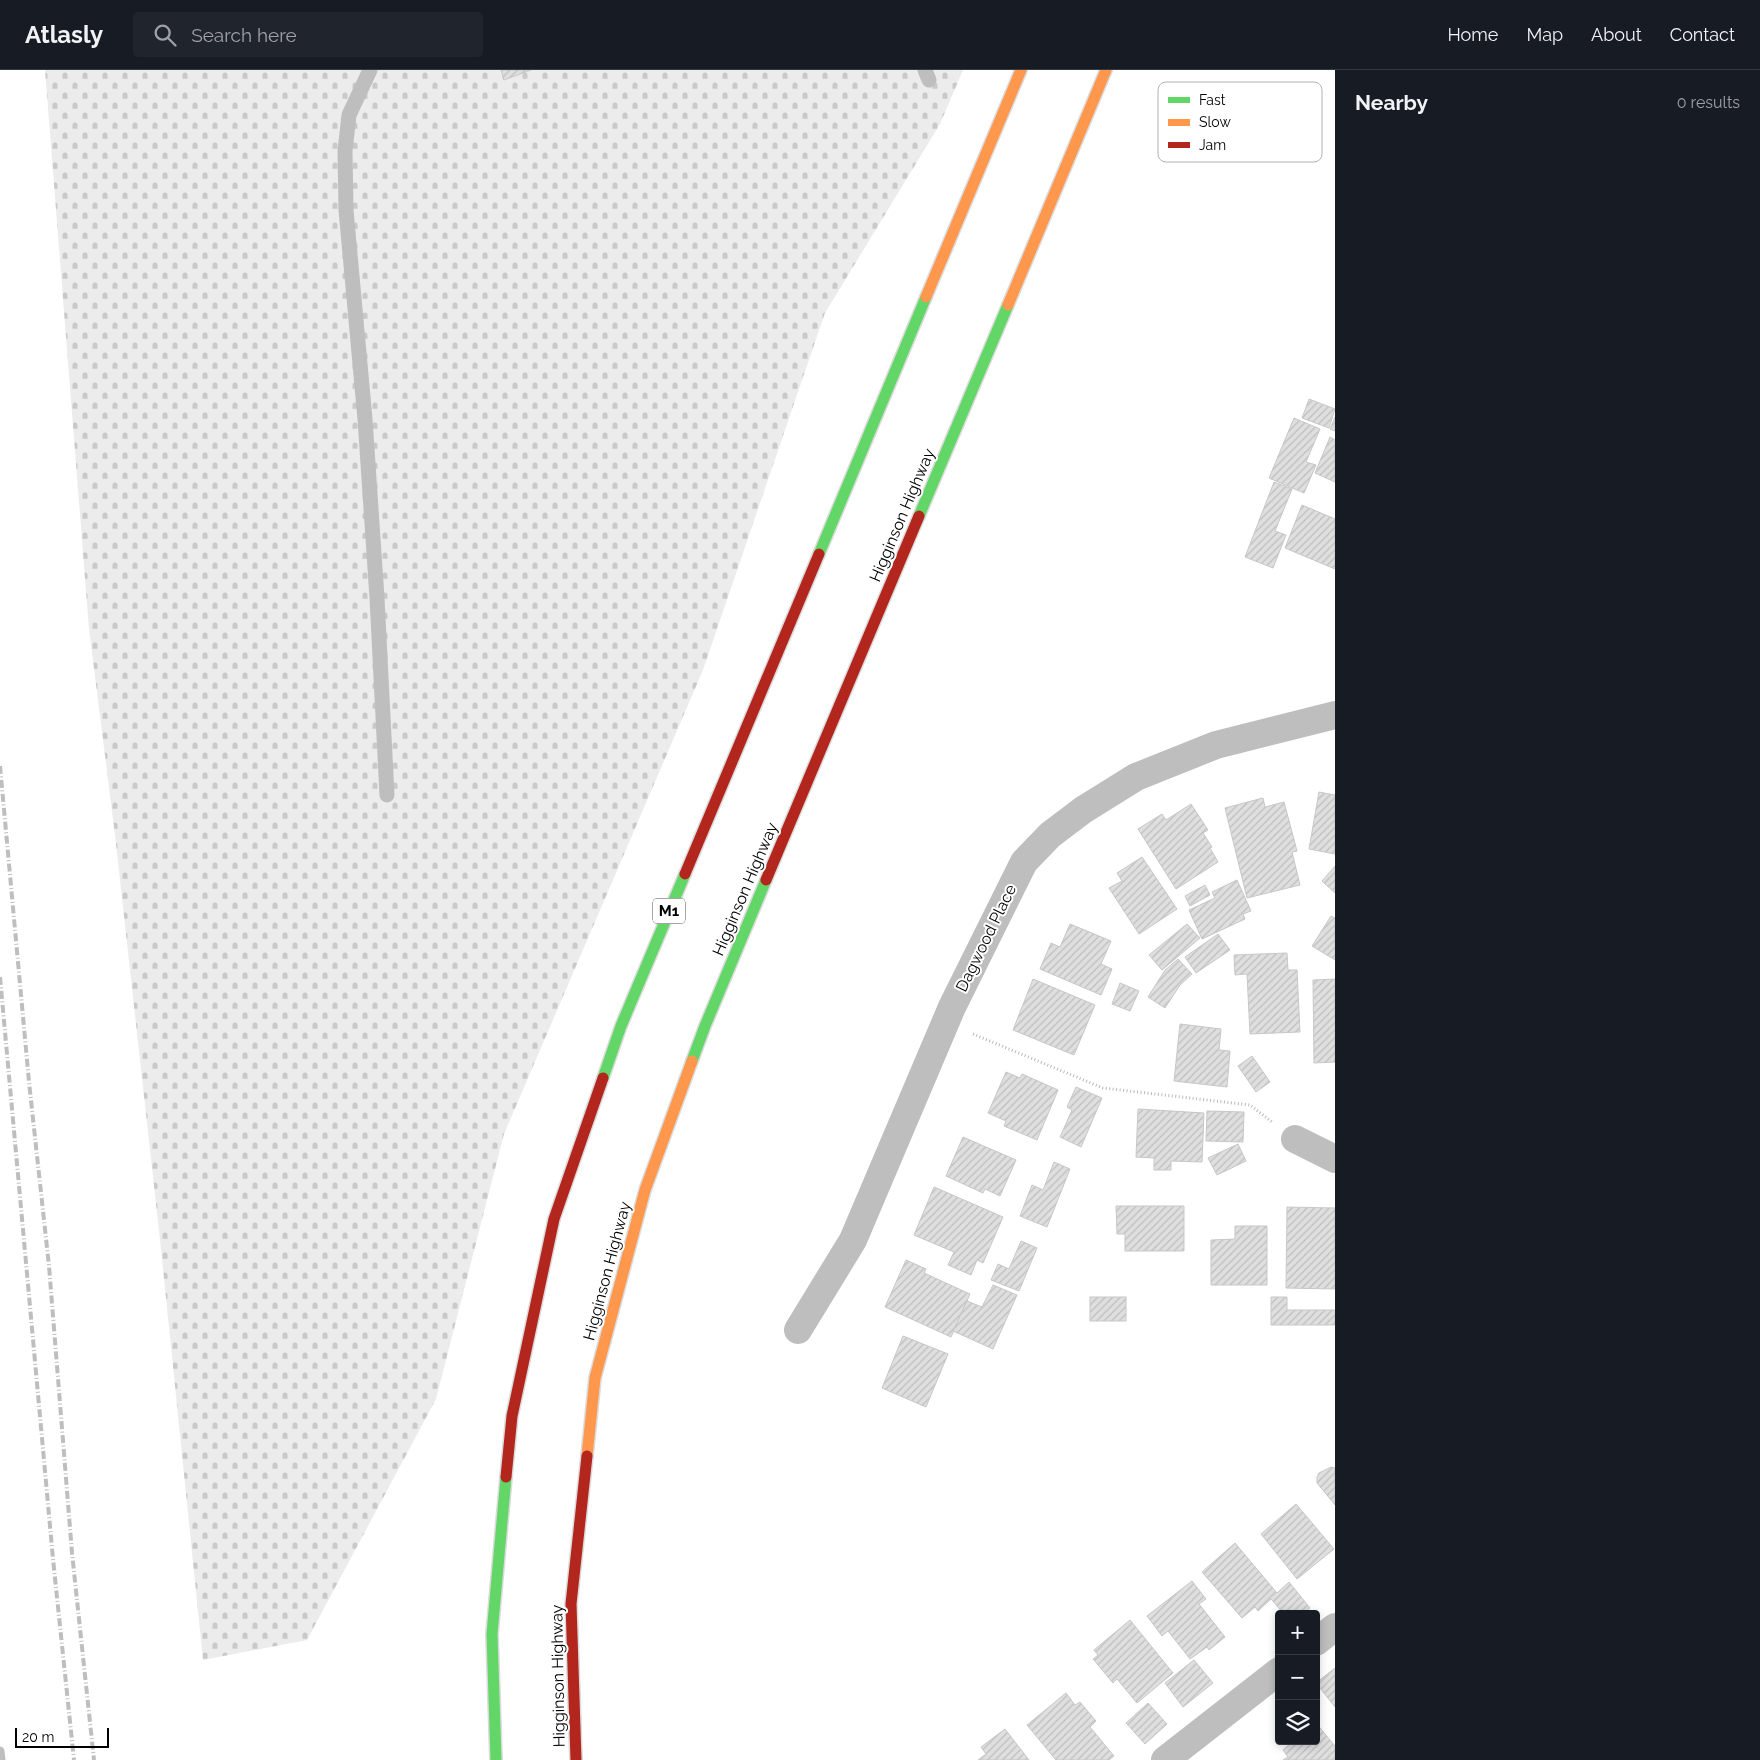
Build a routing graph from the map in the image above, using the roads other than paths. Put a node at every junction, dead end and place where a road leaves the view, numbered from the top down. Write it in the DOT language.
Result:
graph roads {
  1 [pos="370,70"];
  2 [pos="1021,70"];
  3 [pos="1106,70"];
  4 [pos="1335,715"];
  5 [pos="387,795"];
  6 [pos="1295,1139"];
  7 [pos="1335,1159"];
  8 [pos="798,1330"];
  9 [pos="1335,1627"];
  10 [pos="1320,1639"];
  11 [pos="1275,1674"];
  12 [pos="496,1760"];
  13 [pos="576,1760"];
  14 [pos="1165,1760"];
  1 -- 5 [label="lane"];
  2 -- 12 [label="highway, M1"];
  3 -- 13 [label="highway, Higginson Highway"];
  4 -- 8 [label="street, Dagwood Place"];
  6 -- 7 [label="street"];
  9 -- 10 [label="street"];
  11 -- 14 [label="street"];
}
